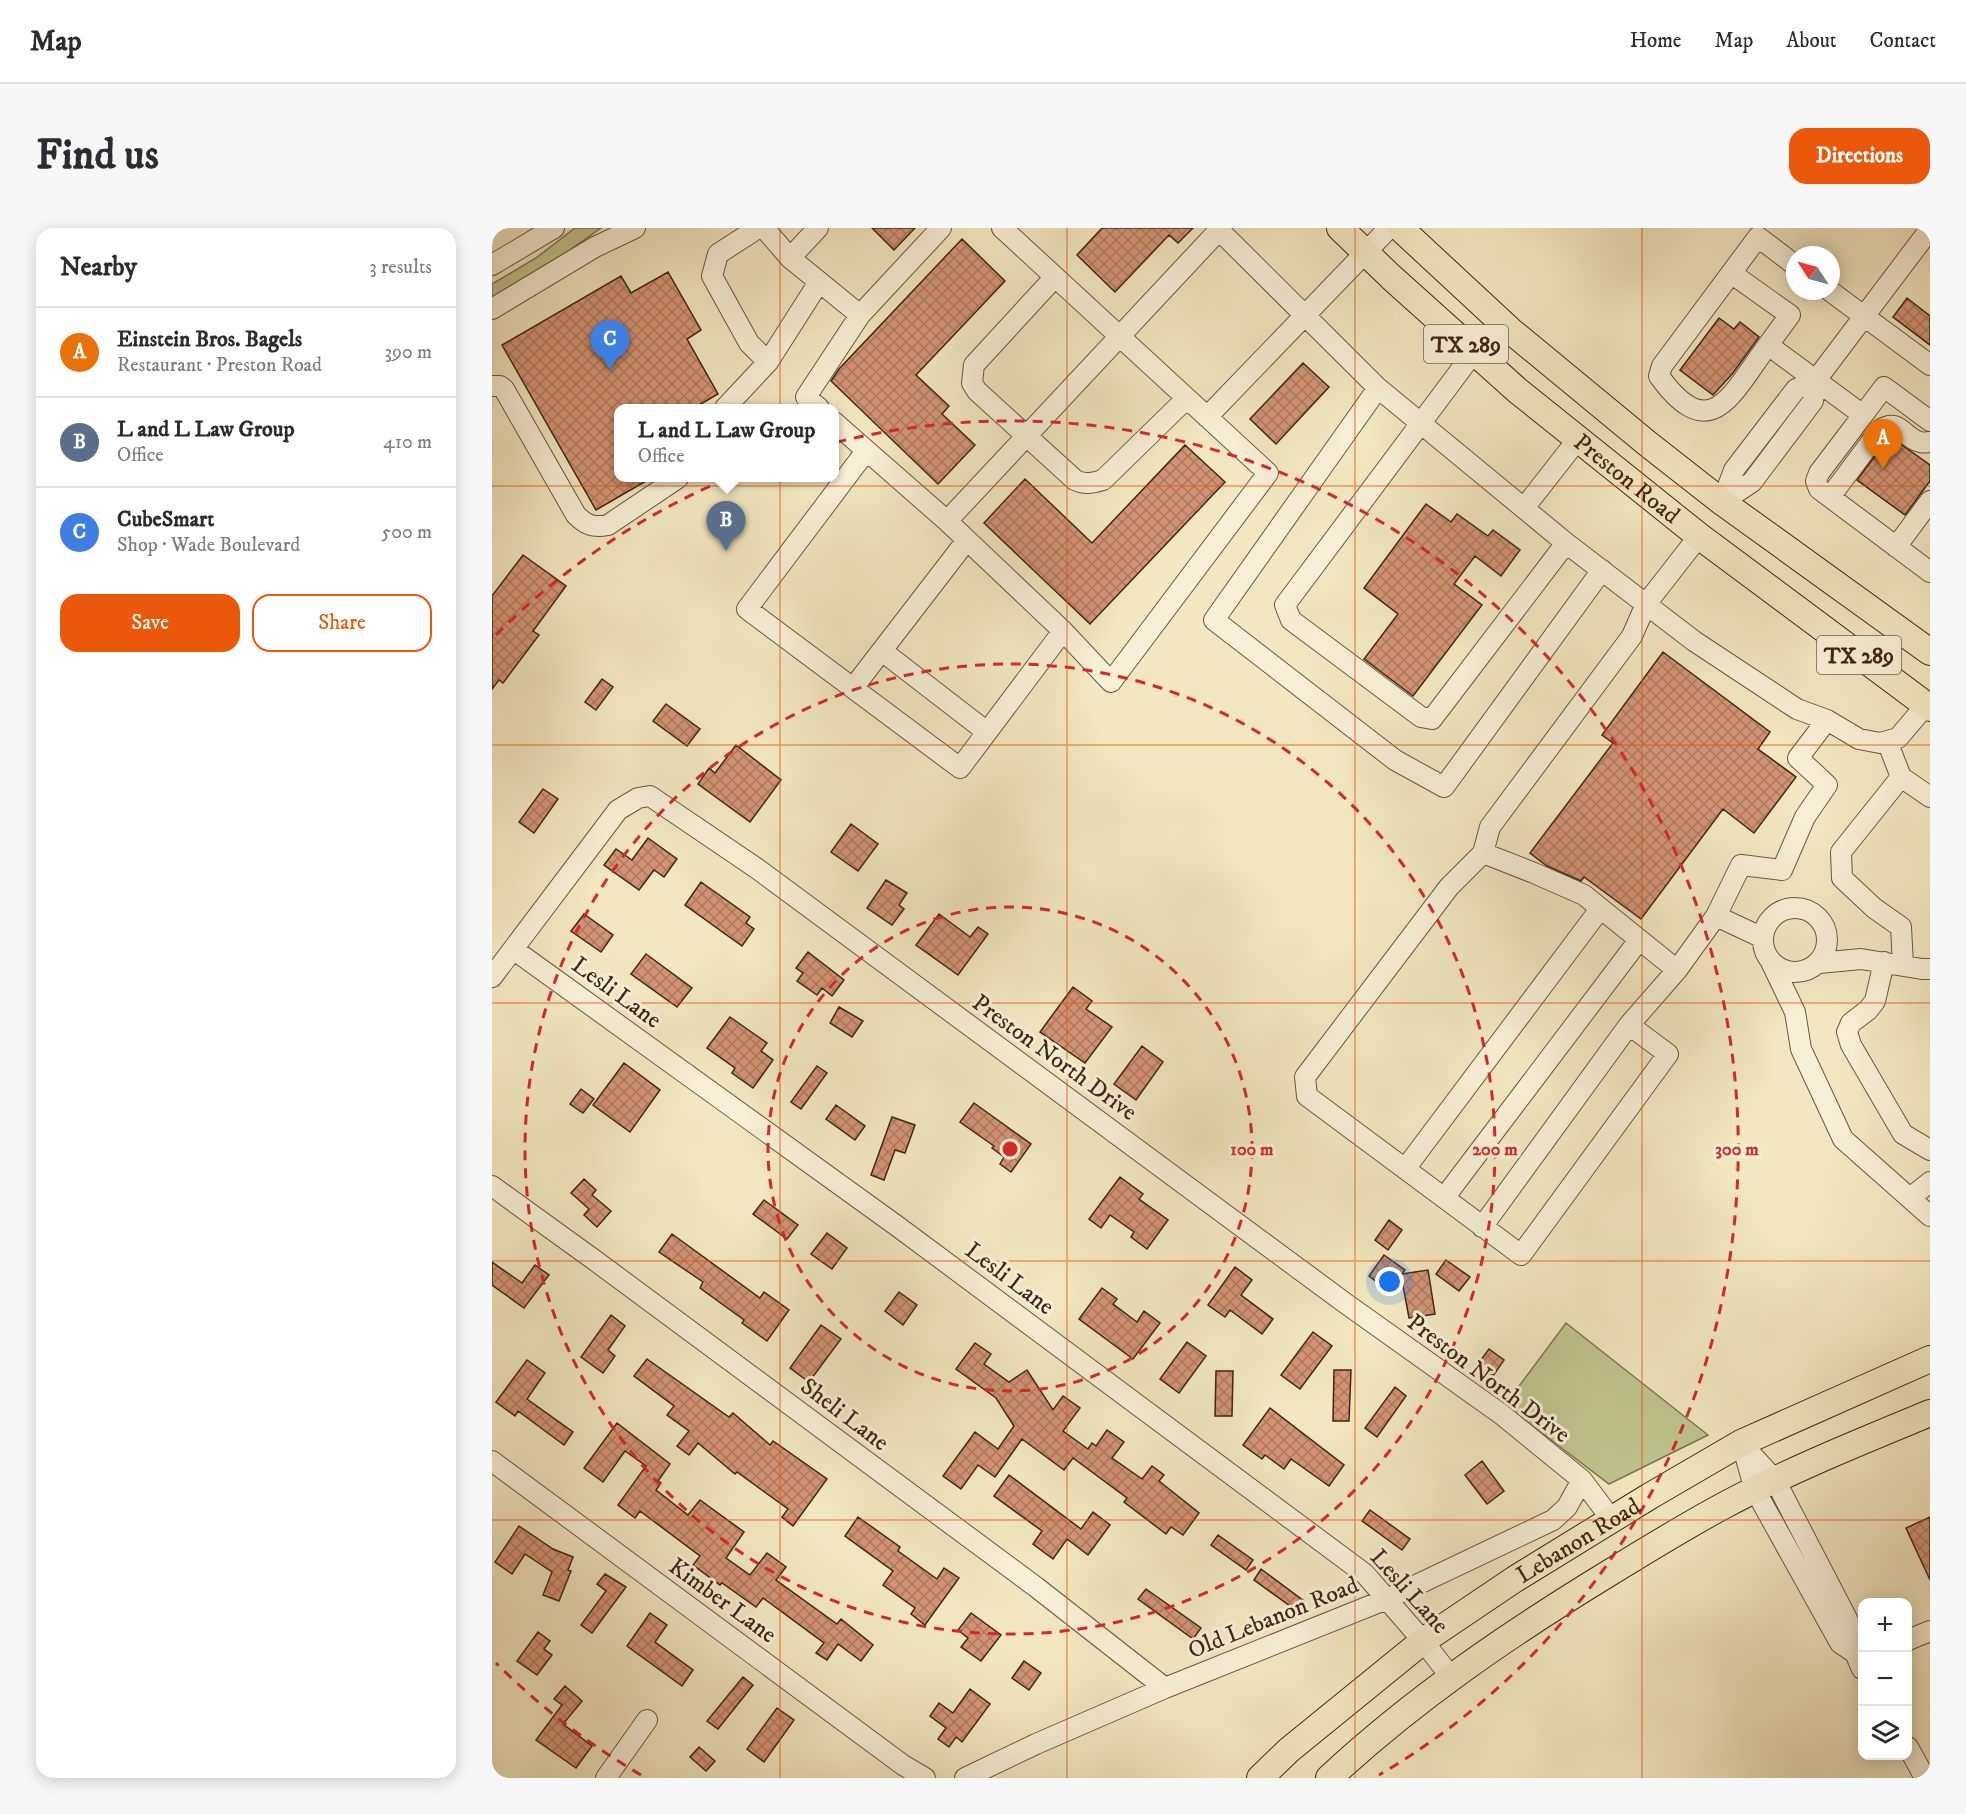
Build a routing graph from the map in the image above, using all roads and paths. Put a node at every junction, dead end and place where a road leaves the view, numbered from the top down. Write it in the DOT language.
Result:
graph roads {
  1 [pos="554,228"];
  2 [pos="634,228"];
  3 [pos="758,228"];
  4 [pos="764,228"];
  5 [pos="818,228"];
  6 [pos="940,228"];
  7 [pos="1002,228"];
  8 [pos="1340,228"];
  9 [pos="1389,228"];
  10 [pos="1400,228"];
  11 [pos="1220,229"];
  12 [pos="1930,229"];
  13 [pos="1365,252"];
  14 [pos="790,258"];
  15 [pos="1786,258"];
  16 [pos="492,265"];
  17 [pos="1731,273"];
  18 [pos="1054,278"];
  19 [pos="819,282"];
  20 [pos="1840,298"];
  21 [pos="492,309"];
  22 [pos="860,315"];
  23 [pos="1304,315"];
  24 [pos="1864,316"];
  25 [pos="1119,337"];
  26 [pos="1768,345"];
  27 [pos="1474,352"];
  28 [pos="768,362"];
  29 [pos="1930,365"];
  30 [pos="1816,380"];
  31 [pos="492,386"];
  32 [pos="1378,388"];
  33 [pos="1186,399"];
  34 [pos="729,404"];
  35 [pos="814,404"];
  36 [pos="1863,415"];
  37 [pos="1207,417"];
  38 [pos="1930,421"];
  39 [pos="1421,422"];
  40 [pos="839,427"];
  41 [pos="1027,436"];
  42 [pos="1578,439"];
  43 [pos="1930,441"];
  44 [pos="866,451"];
  45 [pos="671,482"];
  46 [pos="1830,497"];
  47 [pos="1930,501"];
  48 [pos="1722,502"];
  49 [pos="1524,508"];
  50 [pos="947,522"];
  51 [pos="1699,536"];
  52 [pos="967,540"];
  53 [pos="1566,543"];
  54 [pos="1896,547"];
  55 [pos="1602,570"];
  56 [pos="1930,572"];
  57 [pos="1646,604"];
  58 [pos="1063,631"];
  59 [pos="882,651"];
  60 [pos="1930,652"];
  61 [pos="853,688"];
  62 [pos="1928,706"];
  63 [pos="1827,720"];
  64 [pos="987,732"];
  65 [pos="1887,741"];
  66 [pos="1900,777"];
  67 [pos="1930,797"];
  68 [pos="1483,853"];
  69 [pos="1600,909"];
  70 [pos="1716,916"];
  71 [pos="1826,931"];
  72 [pos="1763,938"];
  73 [pos="1640,940"];
  74 [pos="513,949"];
  75 [pos="1861,959"];
  76 [pos="1771,962"];
  77 [pos="1894,964"];
  78 [pos="1811,967"];
  79 [pos="1930,969"];
  80 [pos="1677,970"];
  81 [pos="492,977"];
  82 [pos="1795,1012"];
  83 [pos="1629,1025"];
  84 [pos="1930,1150"];
  85 [pos="1405,1169"];
  86 [pos="1930,1182"];
  87 [pos="492,1186"];
  88 [pos="1444,1198"];
  89 [pos="1910,1198"];
  90 [pos="1930,1216"];
  91 [pos="1482,1227"];
  92 [pos="1930,1359"];
  93 [pos="1930,1413"];
  94 [pos="1741,1443"];
  95 [pos="492,1461"];
  96 [pos="1582,1480"];
  97 [pos="1765,1485"];
  98 [pos="1612,1520"];
  99 [pos="1387,1599"];
  100 [pos="1930,1631"];
  101 [pos="1912,1638"];
  102 [pos="1423,1641"];
  103 [pos="1858,1652"];
  104 [pos="1451,1677"];
  105 [pos="1165,1688"];
  106 [pos="647,1720"];
  107 [pos="1912,1754"];
  108 [pos="606,1778"];
  109 [pos="925,1778"];
  110 [pos="965,1778"];
  111 [pos="1260,1778"];
  112 [pos="1329,1778"];
  113 [pos="1925,1778"];
  1 -- 16 [label="street"];
  2 -- 21 [label="street"];
  3 -- 28 [label="street"];
  4 -- 14 [label="street"];
  5 -- 14 [label="street"];
  6 -- 22 [label="street"];
  7 -- 18 [label="street"];
  8 -- 13 [label="main road, Preston Road / TX 289"];
  9 -- 13 [label="street"];
  10 -- 48 [label="main road, Preston Road / TX 289"];
  11 -- 23 [label="street"];
  11 -- 25 [label="street"];
  12 -- 24 [label="street"];
  13 -- 23 [label="street"];
  13 -- 27 [label="main road, Preston Road / TX 289"];
  14 -- 19 [label="street"];
  15 -- 17 [label="street"];
  17 -- 26 [label="street"];
  17 -- 26 [label="street"];
  18 -- 25 [label="street"];
  18 -- 41 [label="street"];
  19 -- 22 [label="street"];
  19 -- 28 [label="street"];
  20 -- 24 [label="street"];
  22 -- 35 [label="street"];
  23 -- 32 [label="street"];
  23 -- 37 [label="street"];
  24 -- 29 [label="street"];
  24 -- 30 [label="street"];
  25 -- 33 [label="street"];
  25 -- 41 [label="street"];
  26 -- 30 [label="street"];
  27 -- 39 [label="street"];
  27 -- 42 [label="main road, Preston Road / TX 289"];
  28 -- 34 [label="street"];
  30 -- 36 [label="street"];
  30 -- 48 [label="street"];
  31 -- 45 [label="street"];
  32 -- 39 [label="street"];
  32 -- 55 [label="street"];
  33 -- 37 [label="street"];
  33 -- 41 [label="street"];
  36 -- 38 [label="street"];
  36 -- 46 [label="street"];
  37 -- 58 [label="street"];
  39 -- 49 [label="street"];
  39 -- 53 [label="street"];
  40 -- 44 [label="street"];
  41 -- 50 [label="street"];
  42 -- 49 [label="street"];
  42 -- 51 [label="main road, Preston Road / TX 289"];
  43 -- 46 [label="street"];
  44 -- 50 [label="street"];
  44 -- 61 [label="street"];
  46 -- 54 [label="street"];
  47 -- 54 [label="street"];
  48 -- 51 [label="main road"];
  48 -- 60 [label="main road, Preston Road / TX 289"];
  49 -- 53 [label="street"];
  50 -- 52 [label="street"];
  51 -- 57 [label="street"];
  51 -- 62 [label="main road, Preston Road / TX 289"];
  52 -- 58 [label="street"];
  52 -- 59 [label="street"];
  53 -- 55 [label="street"];
  54 -- 56 [label="street"];
  55 -- 57 [label="street"];
  57 -- 63 [label="street"];
  57 -- 68 [label="street"];
  58 -- 64 [label="street"];
  59 -- 61 [label="street"];
  59 -- 64 [label="street"];
  61 -- 64 [label="street"];
  62 -- 65 [label="street"];
  63 -- 65 [label="street"];
  63 -- 70 [label="street"];
  65 -- 66 [label="street"];
  66 -- 67 [label="street"];
  66 -- 77 [label="street"];
  68 -- 69 [label="street"];
  68 -- 85 [label="street"];
  69 -- 73 [label="street"];
  69 -- 85 [label="street"];
  70 -- 72 [label="street"];
  70 -- 80 [label="street"];
  71 -- 72 [label="street"];
  71 -- 75 [label="street"];
  71 -- 78 [label="street"];
  72 -- 76 [label="street"];
  73 -- 80 [label="street"];
  73 -- 88 [label="street"];
  74 -- 81 [label="street, Preston North Drive"];
  74 -- 96 [label="street, Preston North Drive"];
  74 -- 99 [label="street, Lesli Lane"];
  75 -- 77 [label="street"];
  75 -- 78 [label="street"];
  76 -- 78 [label="street"];
  76 -- 82 [label="street"];
  77 -- 79 [label="street"];
  77 -- 84 [label="street"];
  78 -- 82 [label="street"];
  80 -- 83 [label="street"];
  82 -- 89 [label="street"];
  83 -- 91 [label="street"];
  83 -- 91 [label="street"];
  85 -- 88 [label="street"];
  86 -- 89 [label="street"];
  87 -- 105 [label="street, Sheli Lane"];
  88 -- 91 [label="street"];
  89 -- 90 [label="street"];
  92 -- 94 [label="main road, Lebanon Road"];
  93 -- 97 [label="main road, Lebanon Road"];
  94 -- 97 [label="street"];
  94 -- 98 [label="main road, Lebanon Road"];
  95 -- 109 [label="street, Kimber Lane"];
  96 -- 98 [label="street, Preston North Drive"];
  96 -- 99 [label="street, Old Lebanon Road"];
  97 -- 103 [label="street"];
  97 -- 104 [label="main road, Lebanon Road"];
  98 -- 102 [label="main road, Lebanon Road"];
  99 -- 102 [label="street, Lesli Lane"];
  99 -- 105 [label="street, Old Lebanon Road"];
  100 -- 101 [label="street"];
  102 -- 104 [label="street, Lesli Lane"];
  102 -- 111 [label="main road, Lebanon Road"];
  104 -- 112 [label="main road, Lebanon Road"];
  105 -- 110 [label="street, Old Lebanon Road"];
  106 -- 108 [label="street"];
  107 -- 113 [label="street"];
}
